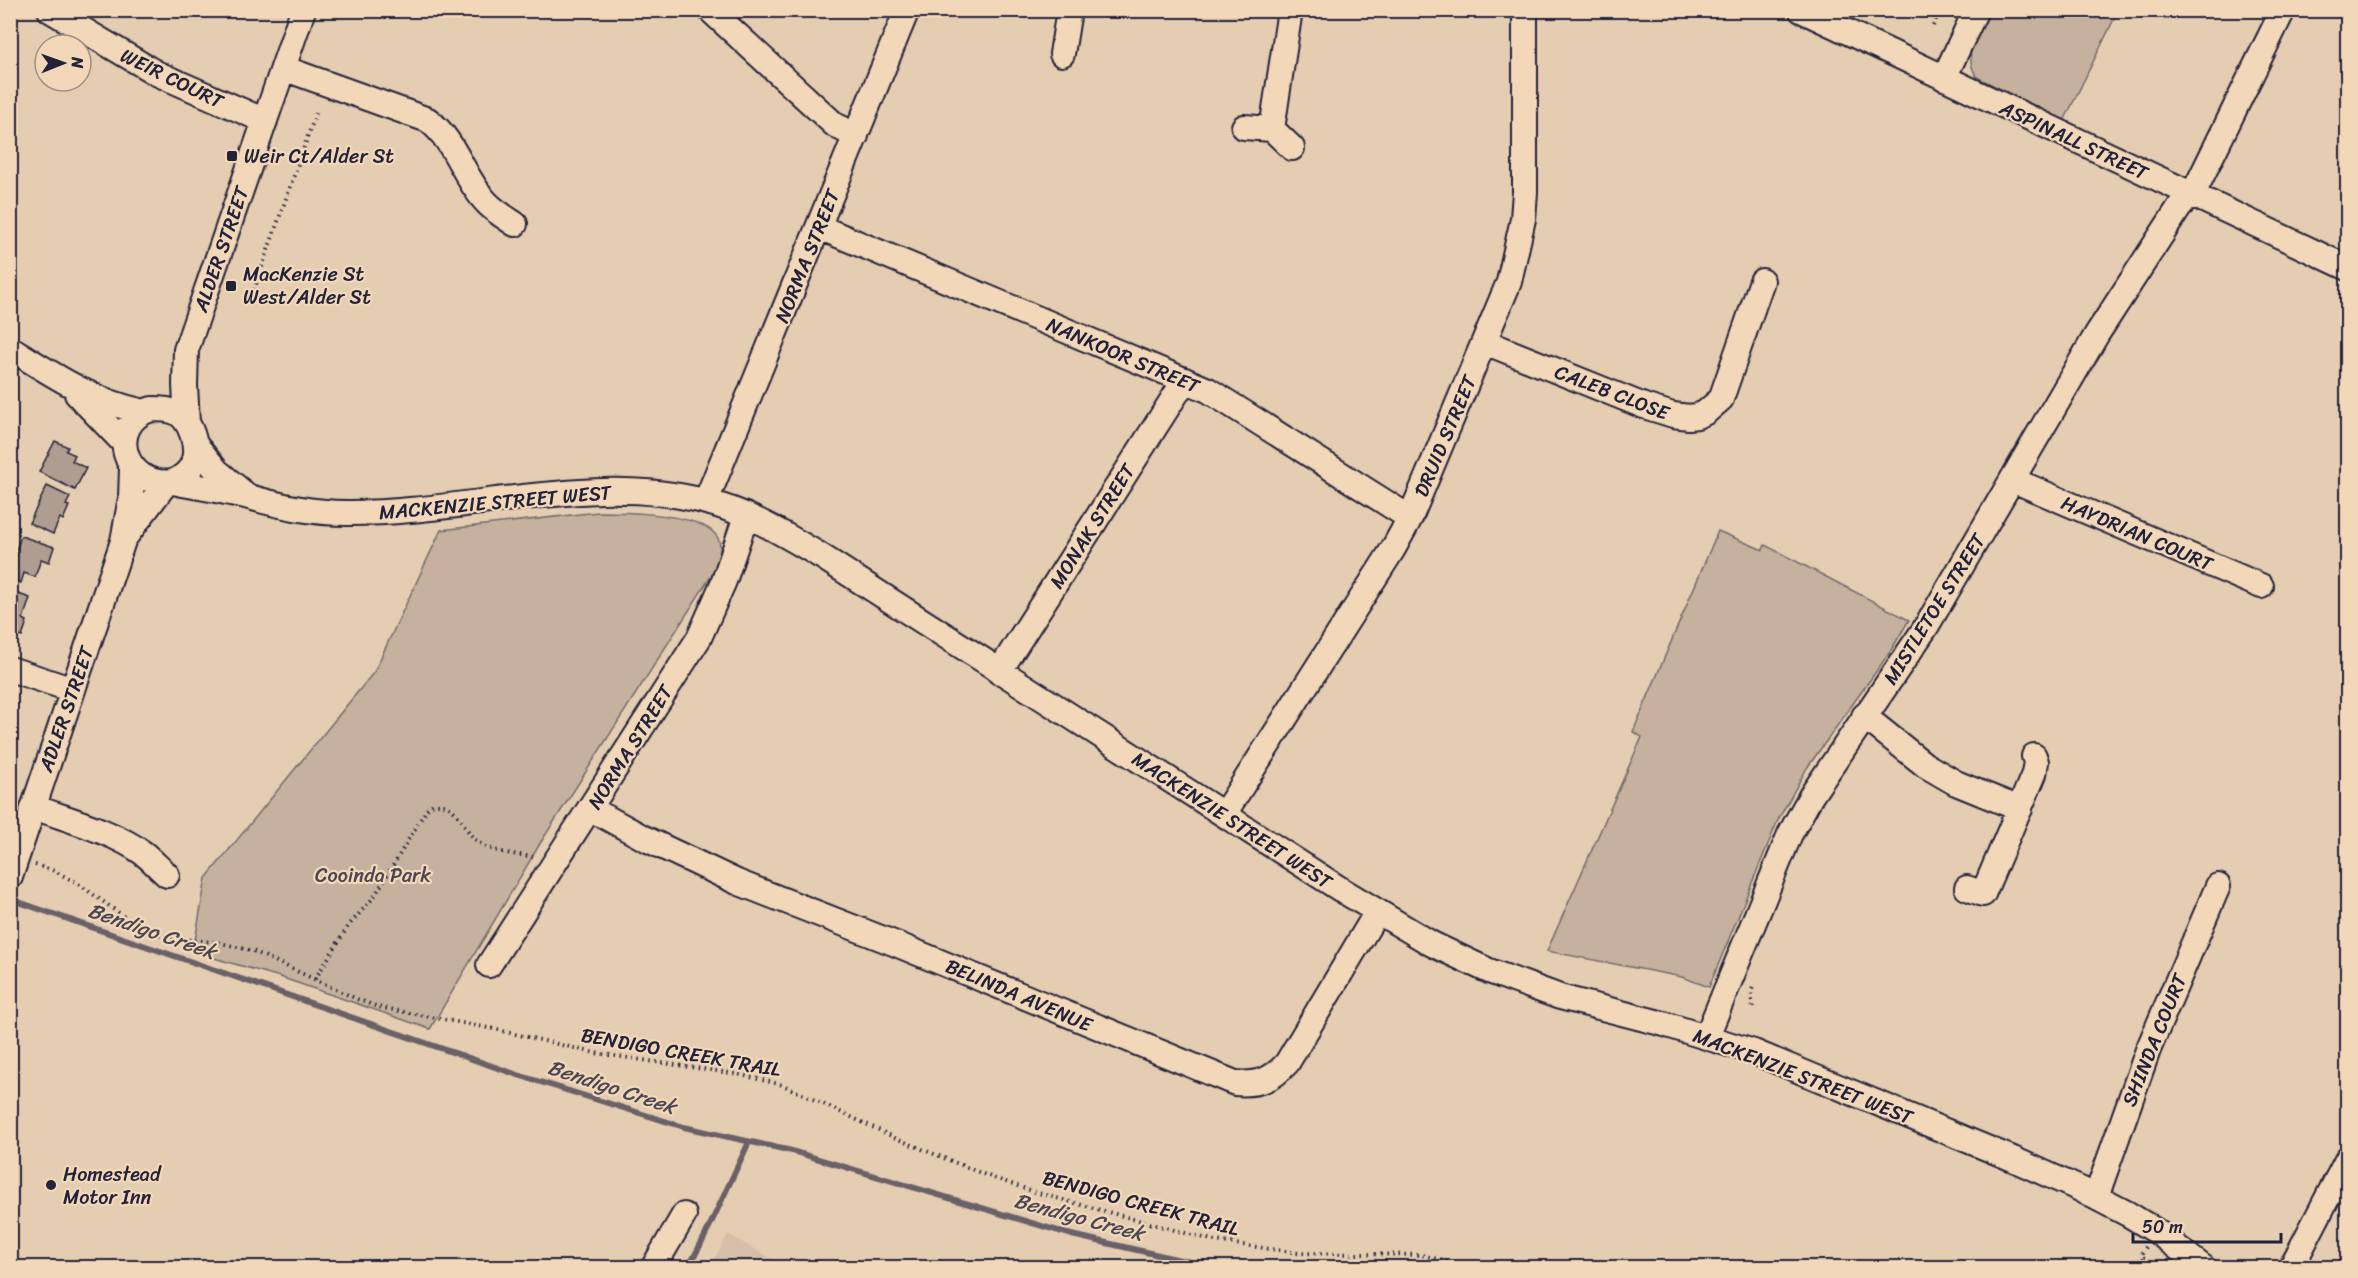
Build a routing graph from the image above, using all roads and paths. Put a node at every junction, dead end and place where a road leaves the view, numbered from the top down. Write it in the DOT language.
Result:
graph roads {
  1 [pos="50,10"];
  2 [pos="303,10"];
  3 [pos="710,10"];
  4 [pos="907,10"];
  5 [pos="1069,10"];
  6 [pos="1290,10"];
  7 [pos="1524,10"];
  8 [pos="1801,10"];
  9 [pos="1940,10"];
  10 [pos="1976,10"];
  11 [pos="2283,10"];
  12 [pos="1933,26"];
  13 [pos="1062,54"];
  14 [pos="284,68"];
  15 [pos="1944,78"];
  16 [pos="316,113"];
  17 [pos="265,121"];
  18 [pos="1244,127"];
  19 [pos="1272,129"];
  20 [pos="856,136"];
  21 [pos="1292,148"];
  22 [pos="2190,195"];
  23 [pos="515,224"];
  24 [pos="819,227"];
  25 [pos="2348,268"];
  26 [pos="1762,281"];
  27 [pos="254,290"];
  28 [pos="1485,342"];
  29 [pos="10,348"];
  30 [pos="186,350"];
  31 [pos="1185,380"];
  32 [pos="70,386"];
  33 [pos="148,411"];
  34 [pos="191,433"];
  35 [pos="123,442"];
  36 [pos="132,468"];
  37 [pos="2013,480"];
  38 [pos="170,483"];
  39 [pos="249,497"];
  40 [pos="706,501"];
  41 [pos="746,516"];
  42 [pos="1410,518"];
  43 [pos="123,541"];
  44 [pos="2261,586"];
  45 [pos="10,669"];
  46 [pos="999,672"];
  47 [pos="72,690"];
  48 [pos="1864,716"];
  49 [pos="2034,756"];
  50 [pos="34,807"];
  51 [pos="591,809"];
  52 [pos="2020,809"];
  53 [pos="1224,814"];
  54 [pos="558,861"];
  55 [pos="12,872"];
  56 [pos="167,875"];
  57 [pos="2218,885"];
  58 [pos="1967,888"];
  59 [pos="1377,912"];
  60 [pos="489,965"];
  61 [pos="1757,975"];
  62 [pos="315,979"];
  63 [pos="1753,1007"];
  64 [pos="1707,1036"];
  65 [pos="2348,1158"];
  66 [pos="2096,1197"];
  67 [pos="684,1215"];
  68 [pos="653,1268"];
  69 [pos="1461,1268"];
  70 [pos="2204,1268"];
  71 [pos="2291,1268"];
  1 -- 17 [label="street, WEIR COURT"];
  2 -- 14 [label="street, ALDER STREET"];
  3 -- 20 [label="street"];
  4 -- 20 [label="street, NORMA STREET"];
  5 -- 13 [label="street"];
  6 -- 19 [label="street"];
  7 -- 28 [label="street, DRUID STREET"];
  8 -- 15 [label="street, ASPINALL STREET"];
  9 -- 12 [label="path"];
  10 -- 15 [label="street"];
  11 -- 22 [label="street, MISTLETOE STREET"];
  14 -- 17 [label="street, ALDER STREET"];
  14 -- 23 [label="street"];
  15 -- 22 [label="street, ASPINALL STREET"];
  16 -- 27 [label="path"];
  17 -- 30 [label="street, ALDER STREET"];
  18 -- 19 [label="street"];
  19 -- 21 [label="street"];
  20 -- 24 [label="street, NORMA STREET"];
  22 -- 25 [label="street, ASPINALL STREET"];
  22 -- 37 [label="street, MISTLETOE STREET"];
  24 -- 31 [label="street, NANKOOR STREET"];
  24 -- 40 [label="street, NORMA STREET"];
  26 -- 28 [label="street, CALEB CLOSE"];
  28 -- 42 [label="street, DRUID STREET"];
  29 -- 32 [label="street"];
  30 -- 33 [label="street"];
  30 -- 34 [label="street, ALDER STREET"];
  31 -- 42 [label="street, NANKOOR STREET"];
  31 -- 46 [label="street, MONAK STREET"];
  32 -- 33 [label="street"];
  32 -- 35 [label="street"];
  33 -- 34 [label="street"];
  33 -- 35 [label="street"];
  34 -- 38 [label="street"];
  34 -- 39 [label="street, MACKENZIE STREET WEST"];
  35 -- 36 [label="street"];
  36 -- 38 [label="street"];
  36 -- 43 [label="street, ADLER STREET"];
  37 -- 44 [label="street, HAYDRIAN COURT"];
  37 -- 48 [label="street, MISTLETOE STREET"];
  38 -- 39 [label="street, MACKENZIE STREET WEST"];
  38 -- 43 [label="street, ADLER STREET"];
  39 -- 40 [label="street, MACKENZIE STREET WEST"];
  40 -- 41 [label="street, MACKENZIE STREET WEST"];
  41 -- 46 [label="street, MACKENZIE STREET WEST"];
  41 -- 51 [label="street, NORMA STREET"];
  42 -- 53 [label="street, DRUID STREET"];
  43 -- 47 [label="street, ADLER STREET"];
  45 -- 47 [label="street"];
  46 -- 53 [label="street, MACKENZIE STREET WEST"];
  47 -- 50 [label="street, ADLER STREET"];
  48 -- 52 [label="street"];
  48 -- 64 [label="street, MISTLETOE STREET"];
  49 -- 52 [label="street"];
  50 -- 55 [label="street, ADLER STREET"];
  50 -- 56 [label="street"];
  51 -- 54 [label="street, NORMA STREET"];
  51 -- 59 [label="street, BELINDA AVENUE"];
  52 -- 58 [label="street"];
  53 -- 59 [label="street, MACKENZIE STREET WEST"];
  54 -- 60 [label="street, NORMA STREET"];
  54 -- 62 [label="path"];
  55 -- 62 [label="path, BENDIGO CREEK TRAIL"];
  57 -- 66 [label="street, SHINDA COURT"];
  59 -- 64 [label="street, MACKENZIE STREET WEST"];
  61 -- 63 [label="path"];
  62 -- 69 [label="path, BENDIGO CREEK TRAIL"];
  64 -- 66 [label="street, MACKENZIE STREET WEST"];
  65 -- 71 [label="street"];
  66 -- 70 [label="street, MACKENZIE STREET WEST"];
  67 -- 68 [label="street"];
}
